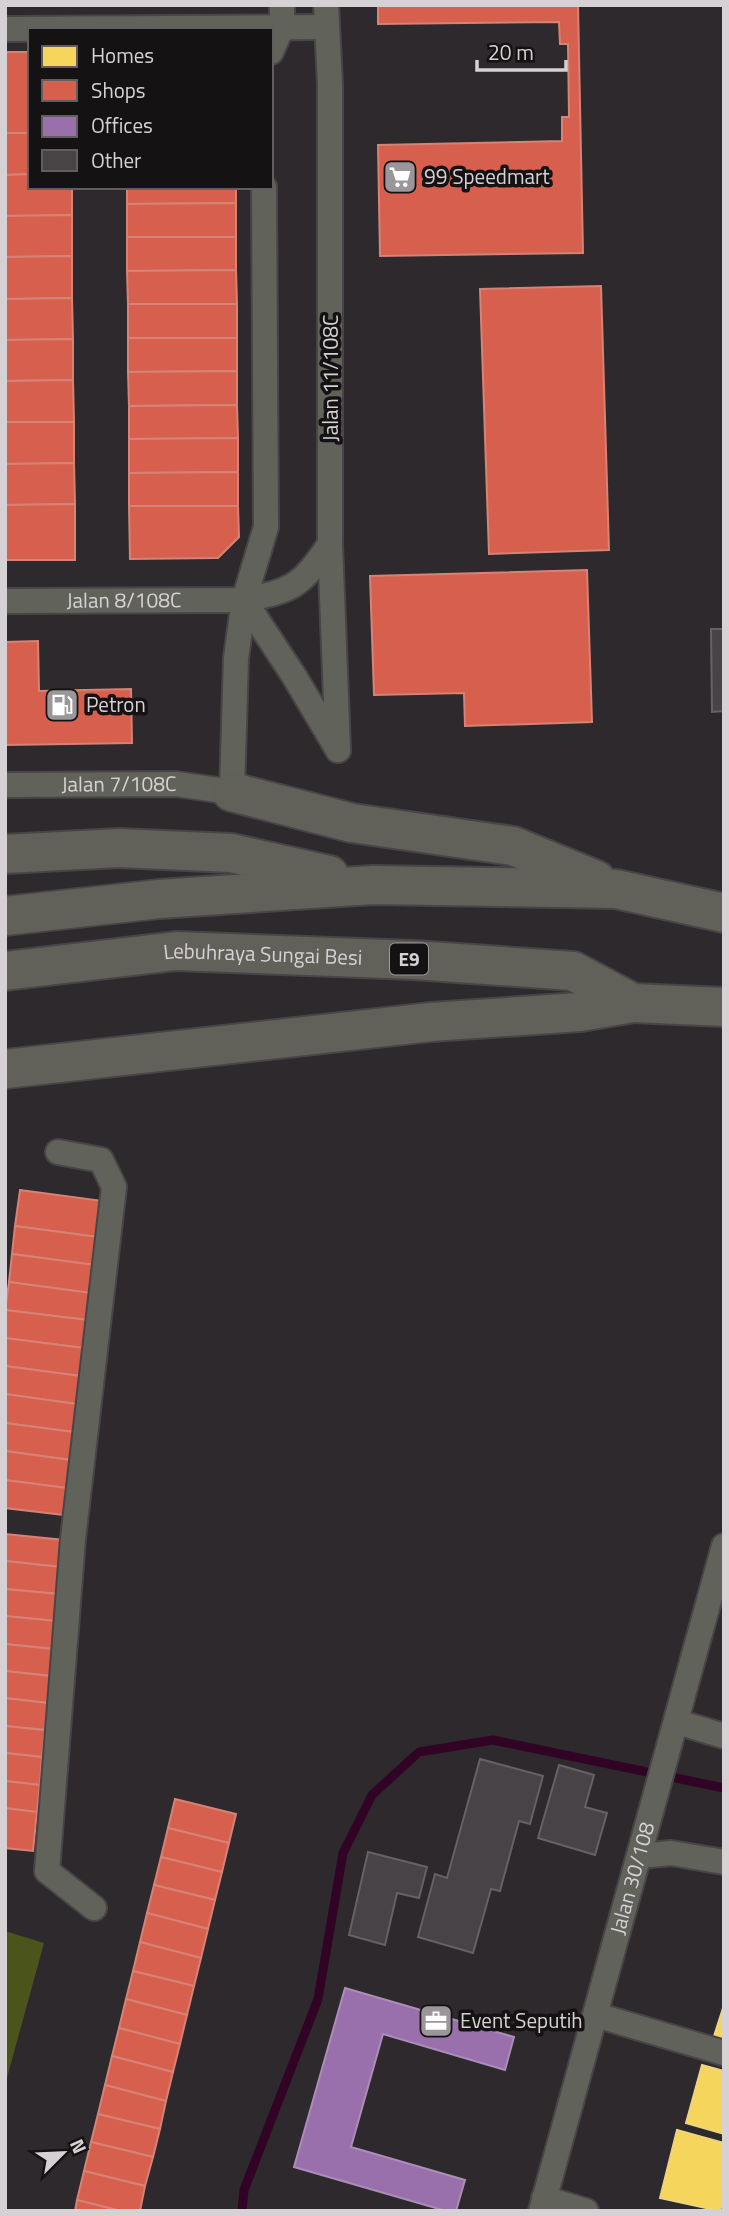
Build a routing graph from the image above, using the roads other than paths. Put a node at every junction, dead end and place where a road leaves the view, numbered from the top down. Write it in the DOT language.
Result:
graph roads {
  1 [pos="282,16"];
  2 [pos="327,16"];
  3 [pos="5,29"];
  4 [pos="273,45"];
  5 [pos="264,189"];
  6 [pos="330,544"];
  7 [pos="243,600"];
  8 [pos="5,601"];
  9 [pos="5,785"];
  10 [pos="232,792"];
  11 [pos="5,854"];
  12 [pos="373,885"];
  13 [pos="616,888"];
  14 [pos="724,913"];
  15 [pos="5,916"];
  16 [pos="5,971"];
  17 [pos="634,1003"];
  18 [pos="724,1007"];
  19 [pos="5,1069"];
  20 [pos="58,1152"];
  21 [pos="724,1546"];
  22 [pos="675,1729"];
  23 [pos="724,1736"];
  24 [pos="641,1856"];
  25 [pos="724,1862"];
  26 [pos="94,1908"];
  27 [pos="596,2015"];
  28 [pos="724,2053"];
  29 [pos="543,2204"];
  30 [pos="586,2211"];
  1 -- 2 [label="street"];
  1 -- 3 [label="street"];
  1 -- 4 [label="street"];
  2 -- 6 [label="street, Jalan 11/108C"];
  5 -- 7 [label="street"];
  6 -- 7 [label="street, Jalan 8/108C"];
  6 -- 7 [label="street, Jalan 11/108C"];
  7 -- 8 [label="street, Jalan 8/108C"];
  7 -- 10 [label="street"];
  9 -- 10 [label="street, Jalan 7/108C"];
  10 -- 13 [label="highway"];
  11 -- 12 [label="highway"];
  12 -- 13 [label="highway"];
  12 -- 15 [label="highway"];
  13 -- 14 [label="highway"];
  16 -- 17 [label="highway, Lebuhraya Sungai Besi / E9"];
  17 -- 18 [label="highway, Lebuhraya Sungai Besi / E9"];
  17 -- 19 [label="highway"];
  20 -- 26 [label="street"];
  21 -- 22 [label="street, Jalan 30/108"];
  22 -- 23 [label="street"];
  22 -- 24 [label="street, Jalan 30/108"];
  24 -- 25 [label="street"];
  24 -- 27 [label="street, Jalan 30/108"];
  27 -- 28 [label="street"];
  27 -- 29 [label="street, Jalan 30/108"];
  29 -- 30 [label="street"];
}
